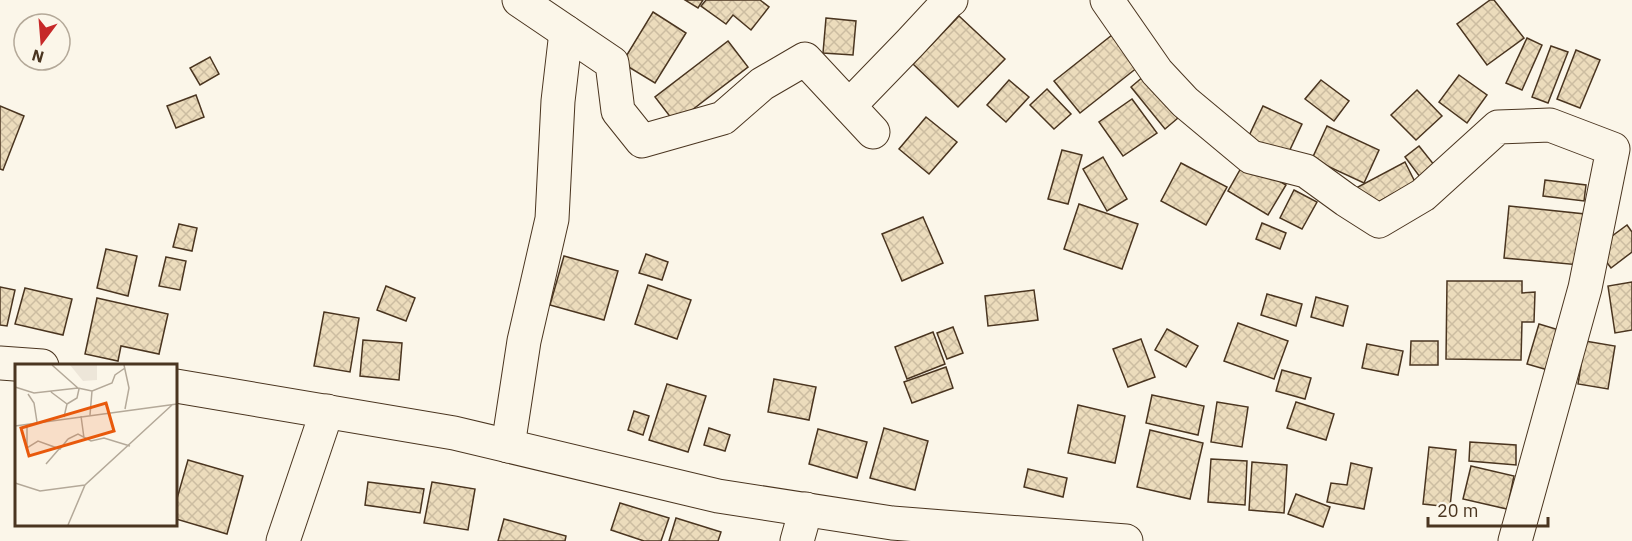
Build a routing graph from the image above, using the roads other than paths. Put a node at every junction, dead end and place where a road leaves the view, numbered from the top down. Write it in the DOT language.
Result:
graph roads {
  1 [pos="519,0"];
  2 [pos="951,0"];
  3 [pos="1107,0"];
  4 [pos="566,32"];
  5 [pos="849,106"];
  6 [pos="873,132"];
  7 [pos="0,363"];
  8 [pos="15,364"];
  9 [pos="177,386"];
  10 [pos="327,411"];
  11 [pos="508,446"];
  12 [pos="806,509"];
  13 [pos="283,541"];
  14 [pos="796,541"];
  15 [pos="1126,541"];
  16 [pos="1515,541"];
  1 -- 4 [label="street"];
  2 -- 5 [label="street"];
  3 -- 16 [label="street"];
  4 -- 5 [label="street"];
  4 -- 11 [label="street"];
  5 -- 6 [label="street"];
  7 -- 8 [label="street"];
  9 -- 10 [label="street"];
  10 -- 11 [label="street"];
  10 -- 13 [label="street"];
  11 -- 12 [label="street"];
  12 -- 14 [label="street"];
  12 -- 15 [label="street"];
}
